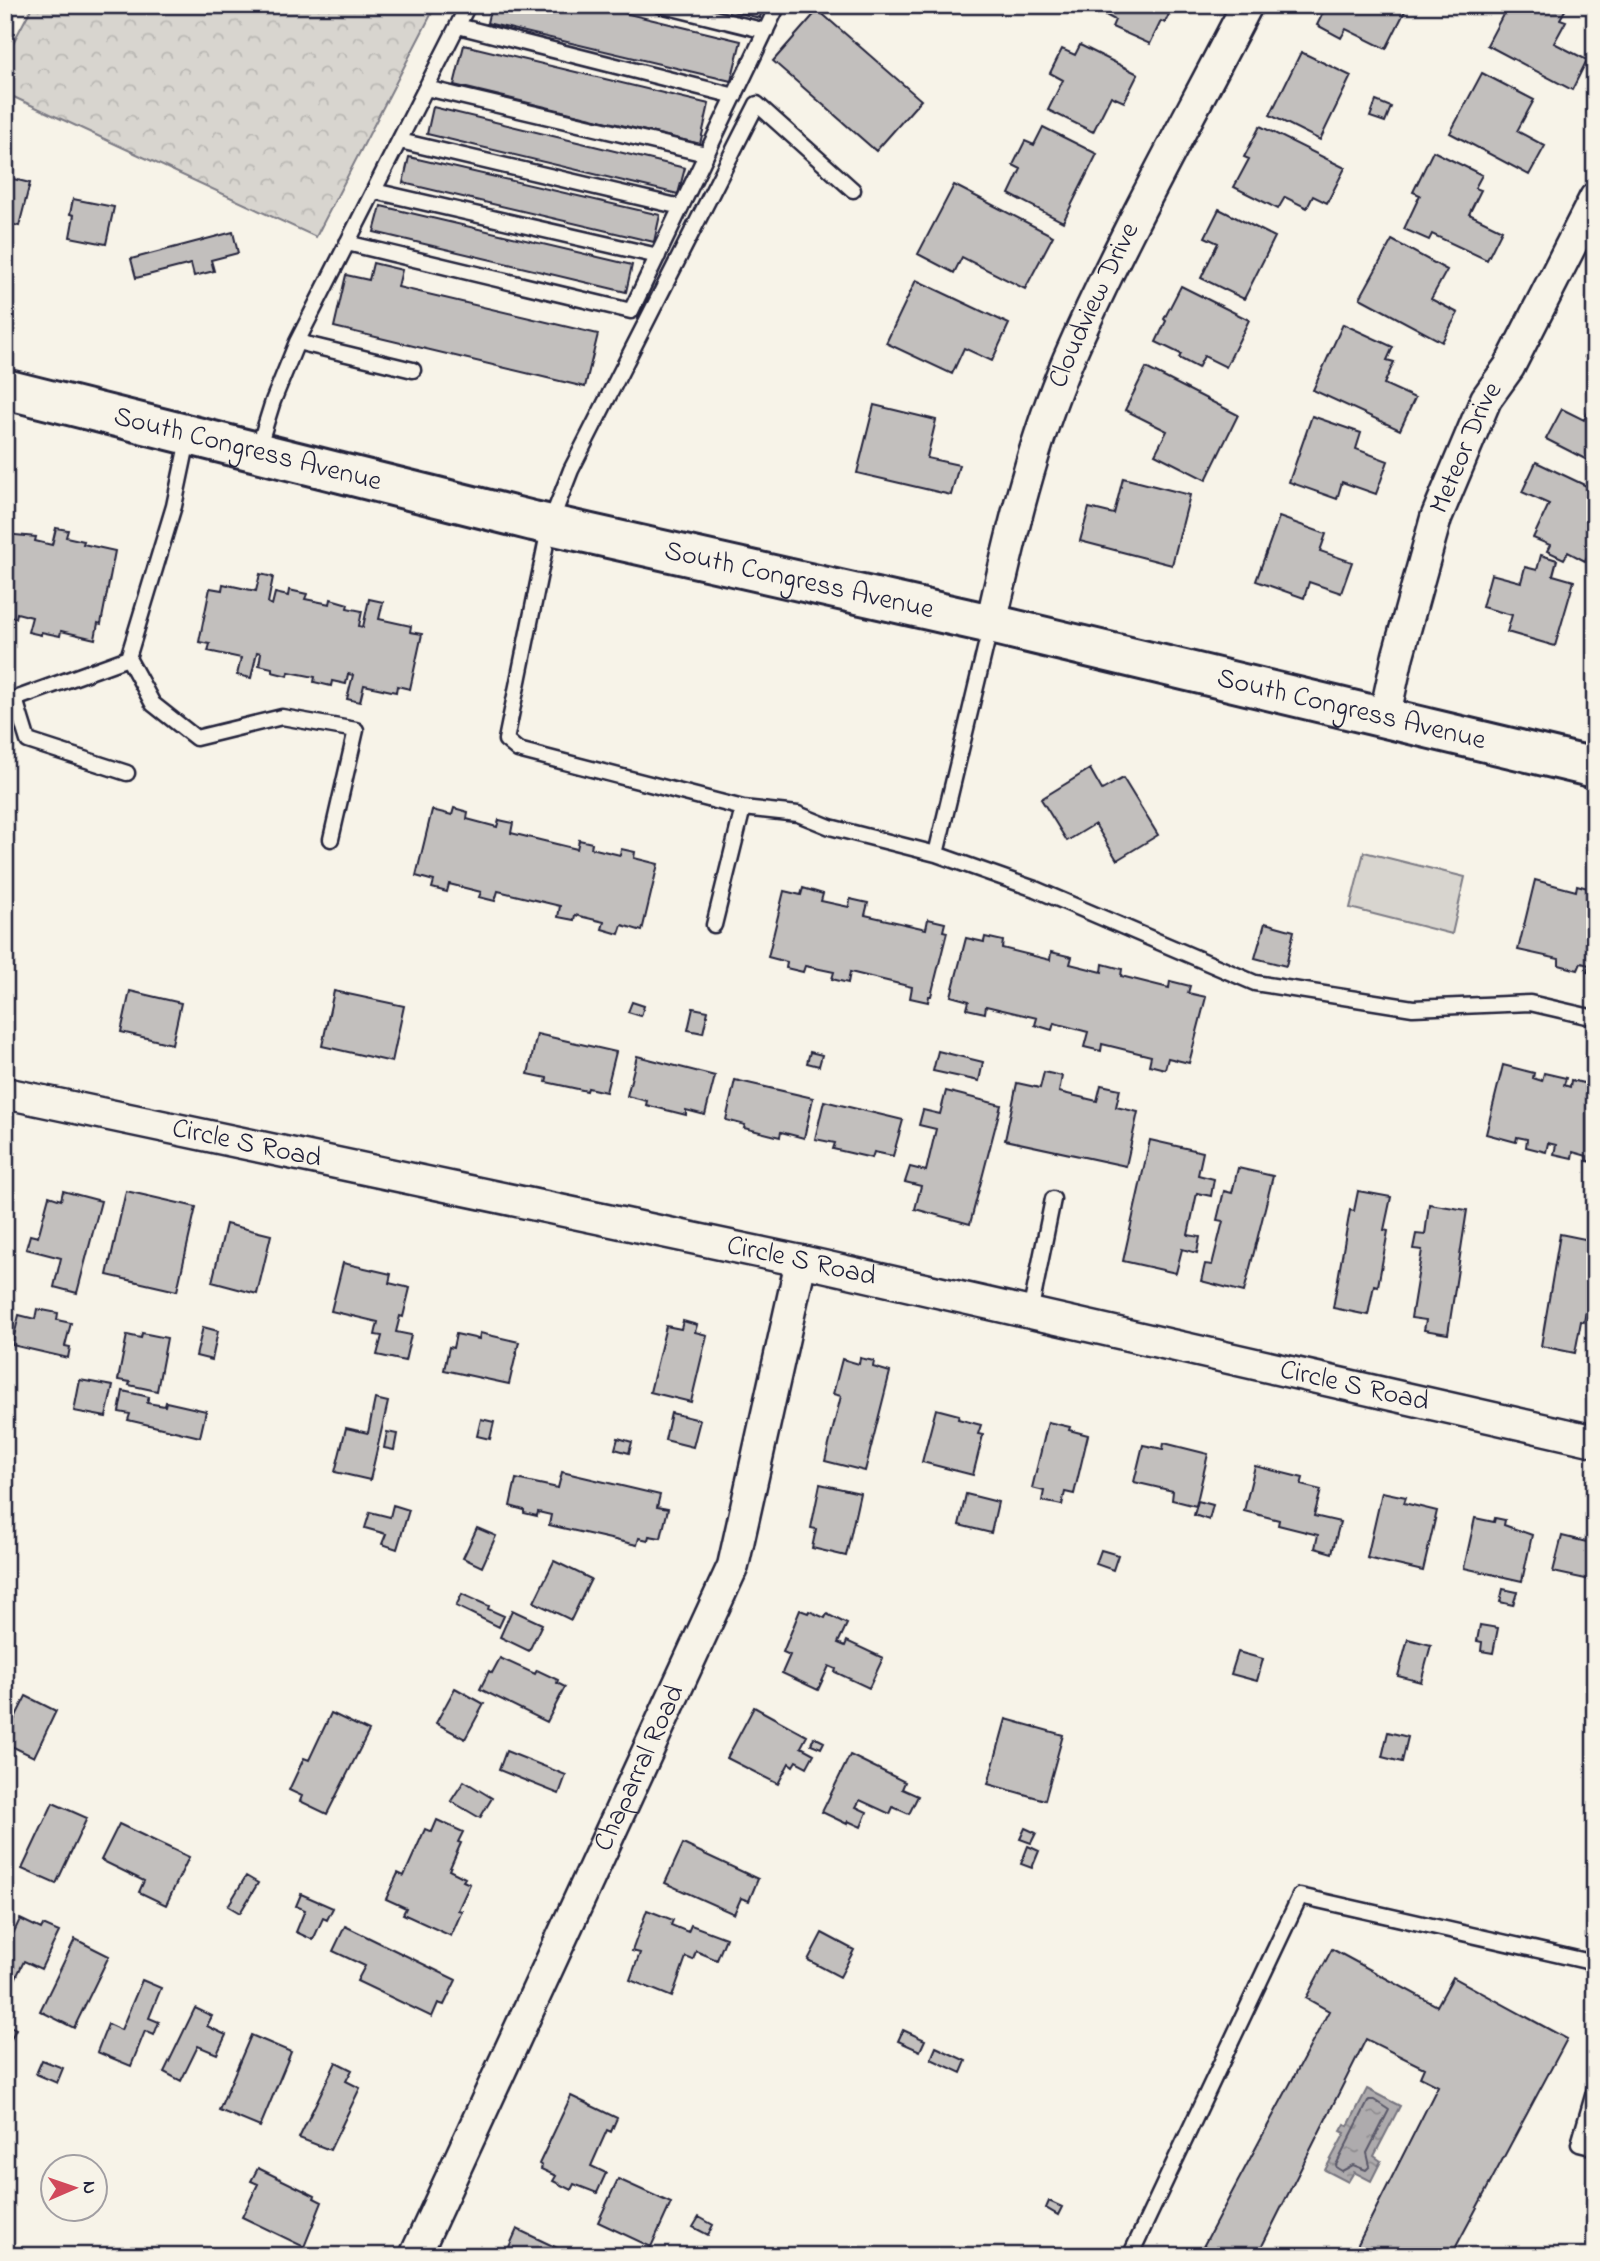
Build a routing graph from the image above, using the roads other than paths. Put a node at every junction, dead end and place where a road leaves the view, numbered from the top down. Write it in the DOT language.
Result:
graph roads {
  1 [pos="468,5"];
  2 [pos="660,5"];
  3 [pos="778,5"];
  4 [pos="1247,5"];
  5 [pos="458,26"];
  6 [pos="766,31"];
  7 [pos="426,88"];
  8 [pos="735,96"];
  9 [pos="400,141"];
  10 [pos="706,154"];
  11 [pos="853,190"];
  12 [pos="374,191"];
  13 [pos="1595,198"];
  14 [pos="681,207"];
  15 [pos="347,243"];
  16 [pos="657,256"];
  17 [pos="297,342"];
  18 [pos="413,370"];
  19 [pos="5,389"];
  20 [pos="189,434"];
  21 [pos="258,451"];
  22 [pos="550,524"];
  23 [pos="991,624"];
  24 [pos="128,659"];
  25 [pos="10,699"];
  26 [pos="1384,719"];
  27 [pos="1595,768"];
  28 [pos="127,773"];
  29 [pos="743,808"];
  30 [pos="331,839"];
  31 [pos="936,854"];
  32 [pos="714,925"];
  33 [pos="1595,1018"];
  34 [pos="5,1093"];
  35 [pos="1054,1199"];
  36 [pos="801,1261"];
  37 [pos="1030,1312"];
  38 [pos="1595,1441"];
  39 [pos="1595,1963"];
  40 [pos="1595,2089"];
  41 [pos="1595,2148"];
  42 [pos="415,2256"];
  43 [pos="1130,2256"];
  1 -- 5 [label="lane"];
  2 -- 6 [label="lane"];
  3 -- 6 [label="lane"];
  4 -- 23 [label="street, Cloudview Drive"];
  5 -- 7 [label="lane"];
  5 -- 8 [label="lane"];
  6 -- 8 [label="lane"];
  7 -- 9 [label="lane"];
  7 -- 10 [label="lane"];
  8 -- 10 [label="lane"];
  9 -- 12 [label="lane"];
  9 -- 14 [label="lane"];
  10 -- 14 [label="lane"];
  11 -- 22 [label="lane"];
  12 -- 15 [label="lane"];
  12 -- 16 [label="lane"];
  13 -- 26 [label="street, Meteor Drive"];
  14 -- 16 [label="lane"];
  15 -- 16 [label="lane"];
  15 -- 17 [label="lane"];
  17 -- 18 [label="lane"];
  17 -- 21 [label="lane"];
  19 -- 20 [label="main road, South Congress Avenue"];
  20 -- 21 [label="main road, South Congress Avenue"];
  20 -- 24 [label="lane"];
  21 -- 22 [label="main road, South Congress Avenue"];
  22 -- 23 [label="main road, South Congress Avenue"];
  22 -- 29 [label="lane"];
  23 -- 26 [label="main road, South Congress Avenue"];
  23 -- 31 [label="lane"];
  24 -- 25 [label="lane"];
  24 -- 30 [label="lane"];
  25 -- 28 [label="lane"];
  26 -- 27 [label="main road, South Congress Avenue"];
  29 -- 31 [label="lane"];
  29 -- 32 [label="lane"];
  31 -- 33 [label="lane"];
  34 -- 36 [label="street, Circle S Road"];
  35 -- 37 [label="lane"];
  36 -- 37 [label="street, Circle S Road"];
  36 -- 42 [label="street, Chaparral Road"];
  37 -- 38 [label="street, Circle S Road"];
  39 -- 43 [label="lane"];
  40 -- 41 [label="lane"];
}
